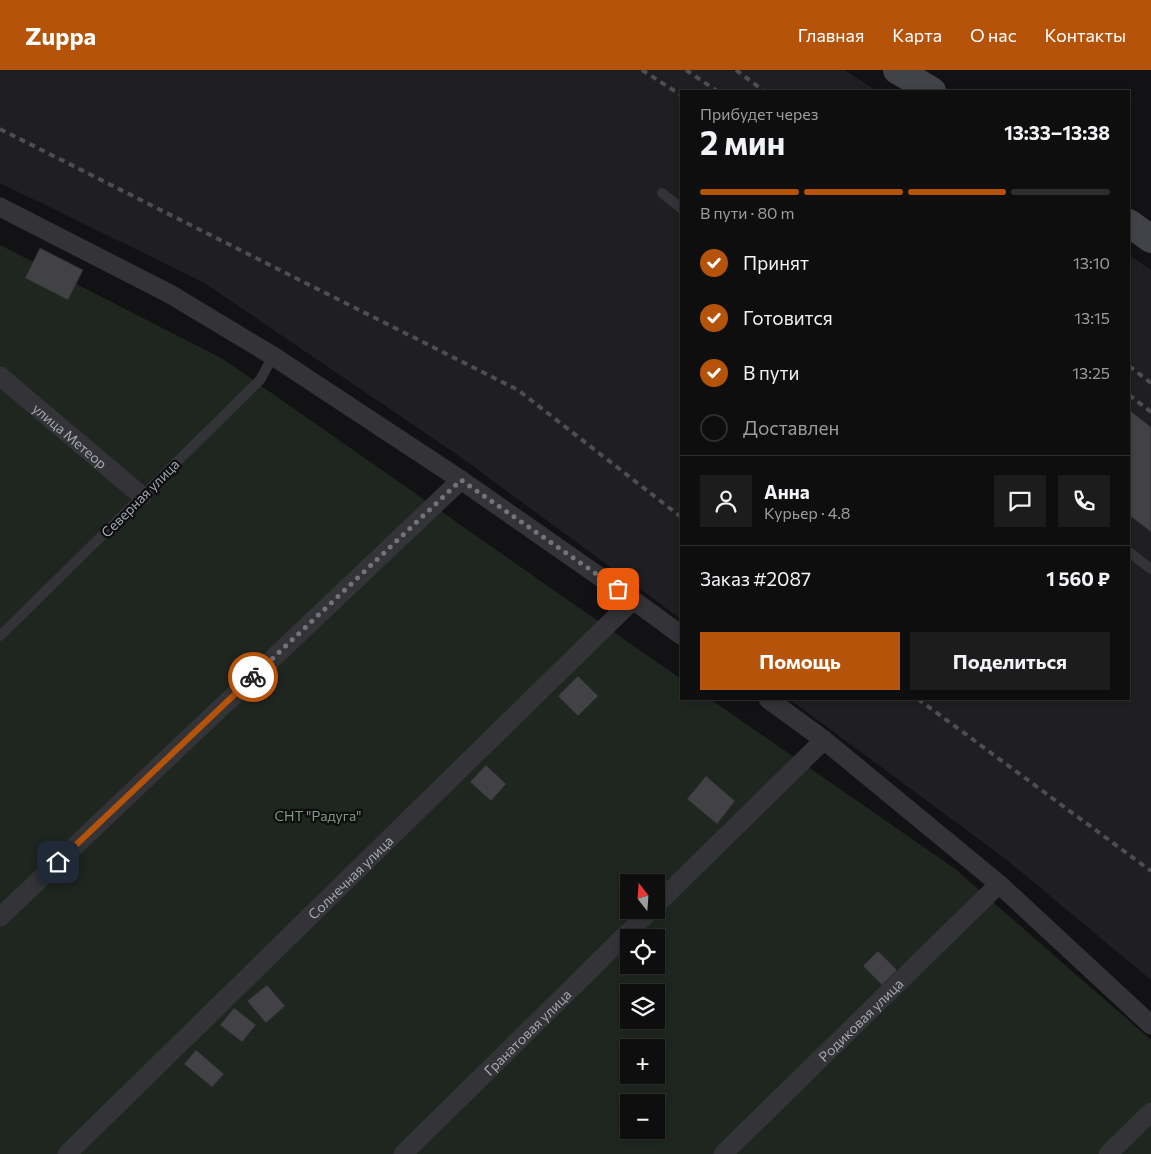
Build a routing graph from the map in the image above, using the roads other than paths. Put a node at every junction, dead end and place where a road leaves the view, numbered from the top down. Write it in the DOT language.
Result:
graph roads {
  1 [pos="897,70"];
  2 [pos="930,90"];
  3 [pos="662,193"];
  4 [pos="0,207"];
  5 [pos="680,207"];
  6 [pos="1130,224"];
  7 [pos="1151,238"];
  8 [pos="273,356"];
  9 [pos="0,376"];
  10 [pos="461,480"];
  11 [pos="142,496"];
  12 [pos="1130,553"];
  13 [pos="1151,569"];
  14 [pos="634,600"];
  15 [pos="680,634"];
  16 [pos="0,636"];
  17 [pos="769,700"];
  18 [pos="824,740"];
  19 [pos="999,884"];
  20 [pos="665,896"];
  21 [pos="0,917"];
  22 [pos="642,919"];
  23 [pos="1151,1025"];
  24 [pos="1151,1112"];
  25 [pos="67,1154"];
  26 [pos="403,1154"];
  27 [pos="723,1154"];
  28 [pos="1108,1154"];
  1 -- 2 [label="street"];
  3 -- 5 [label="lane"];
  4 -- 8 [label="street"];
  6 -- 7 [label="street"];
  8 -- 10 [label="street"];
  8 -- 11 [label="lane, Северная улица"];
  9 -- 11 [label="street, улица Метеор"];
  10 -- 14 [label="street"];
  10 -- 21 [label="street"];
  11 -- 16 [label="lane, Северная улица"];
  12 -- 13 [label="lane"];
  14 -- 15 [label="street"];
  14 -- 25 [label="street, Солнечная улица"];
  17 -- 18 [label="street"];
  18 -- 19 [label="street"];
  18 -- 20 [label="street"];
  19 -- 23 [label="street"];
  19 -- 27 [label="street, Родиковая улица"];
  22 -- 26 [label="street, Гранатовая улица"];
  24 -- 28 [label="street"];
}
